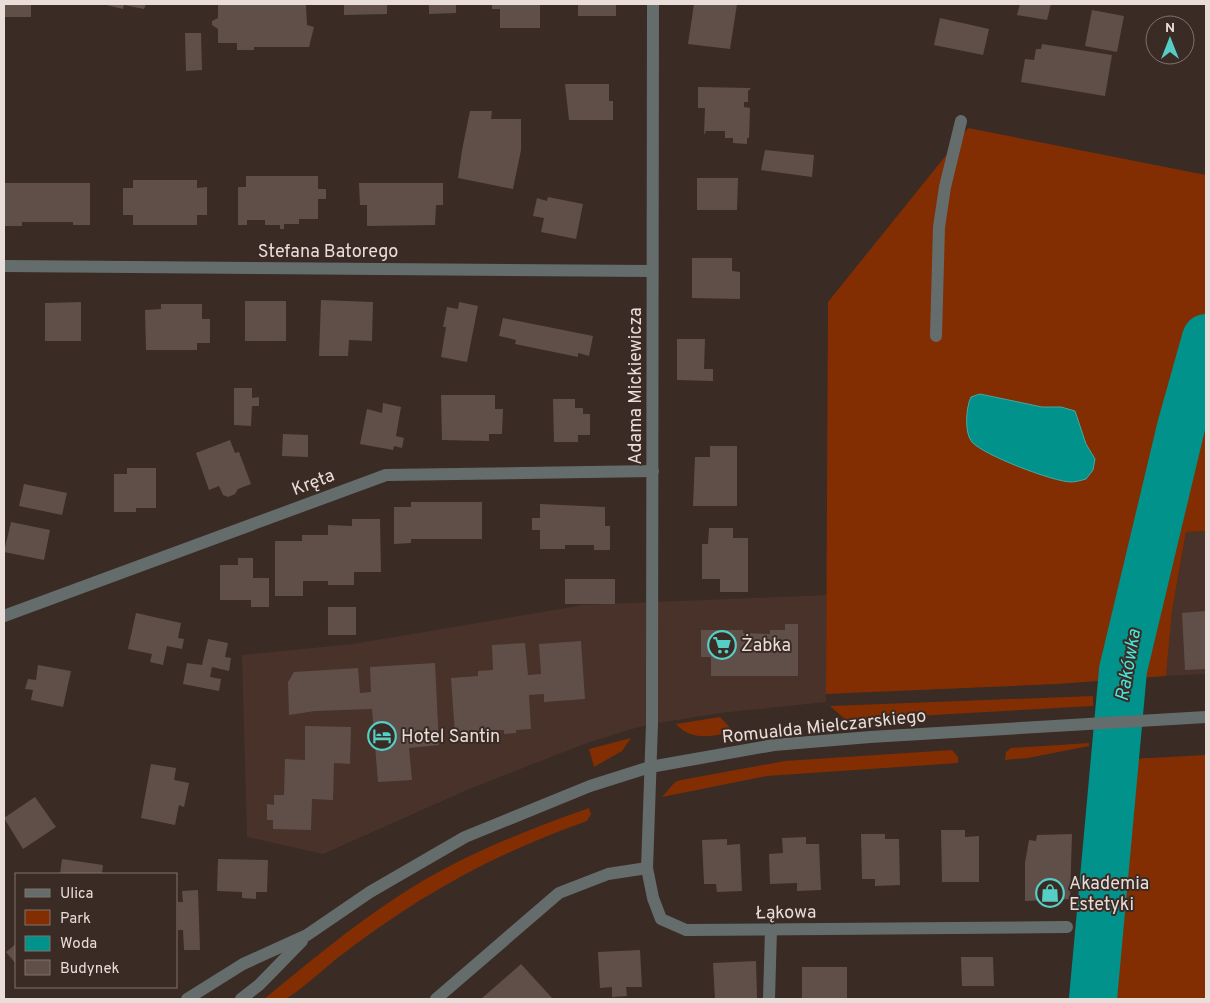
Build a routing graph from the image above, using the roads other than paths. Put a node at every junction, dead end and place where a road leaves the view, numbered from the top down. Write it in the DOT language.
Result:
graph roads {
  1 [pos="653,4"];
  2 [pos="962,121"];
  3 [pos="4,266"];
  4 [pos="652,271"];
  5 [pos="936,336"];
  6 [pos="653,471"];
  7 [pos="4,616"];
  8 [pos="1206,717"];
  9 [pos="650,768"];
  10 [pos="647,868"];
  11 [pos="1067,927"];
  12 [pos="771,929"];
  13 [pos="307,936"];
  14 [pos="187,999"];
  15 [pos="240,999"];
  16 [pos="436,999"];
  17 [pos="769,999"];
  1 -- 4 [label="street, Adama Mickiewicza"];
  2 -- 5 [label="street"];
  3 -- 4 [label="street, Stefana Batorego"];
  4 -- 6 [label="street, Adama Mickiewicza"];
  6 -- 7 [label="street, Kręta"];
  6 -- 9 [label="street, Adama Mickiewicza"];
  8 -- 9 [label="street, Romualda Mielczarskiego"];
  9 -- 10 [label="street, Łąkowa"];
  9 -- 13 [label="street, Romualda Mielczarskiego"];
  10 -- 12 [label="street, Łąkowa"];
  10 -- 16 [label="street"];
  11 -- 12 [label="street, Łąkowa"];
  12 -- 17 [label="street"];
  13 -- 14 [label="street, Romualda Mielczarskiego"];
  13 -- 15 [label="street, Romualda Mielczarskiego"];
}
